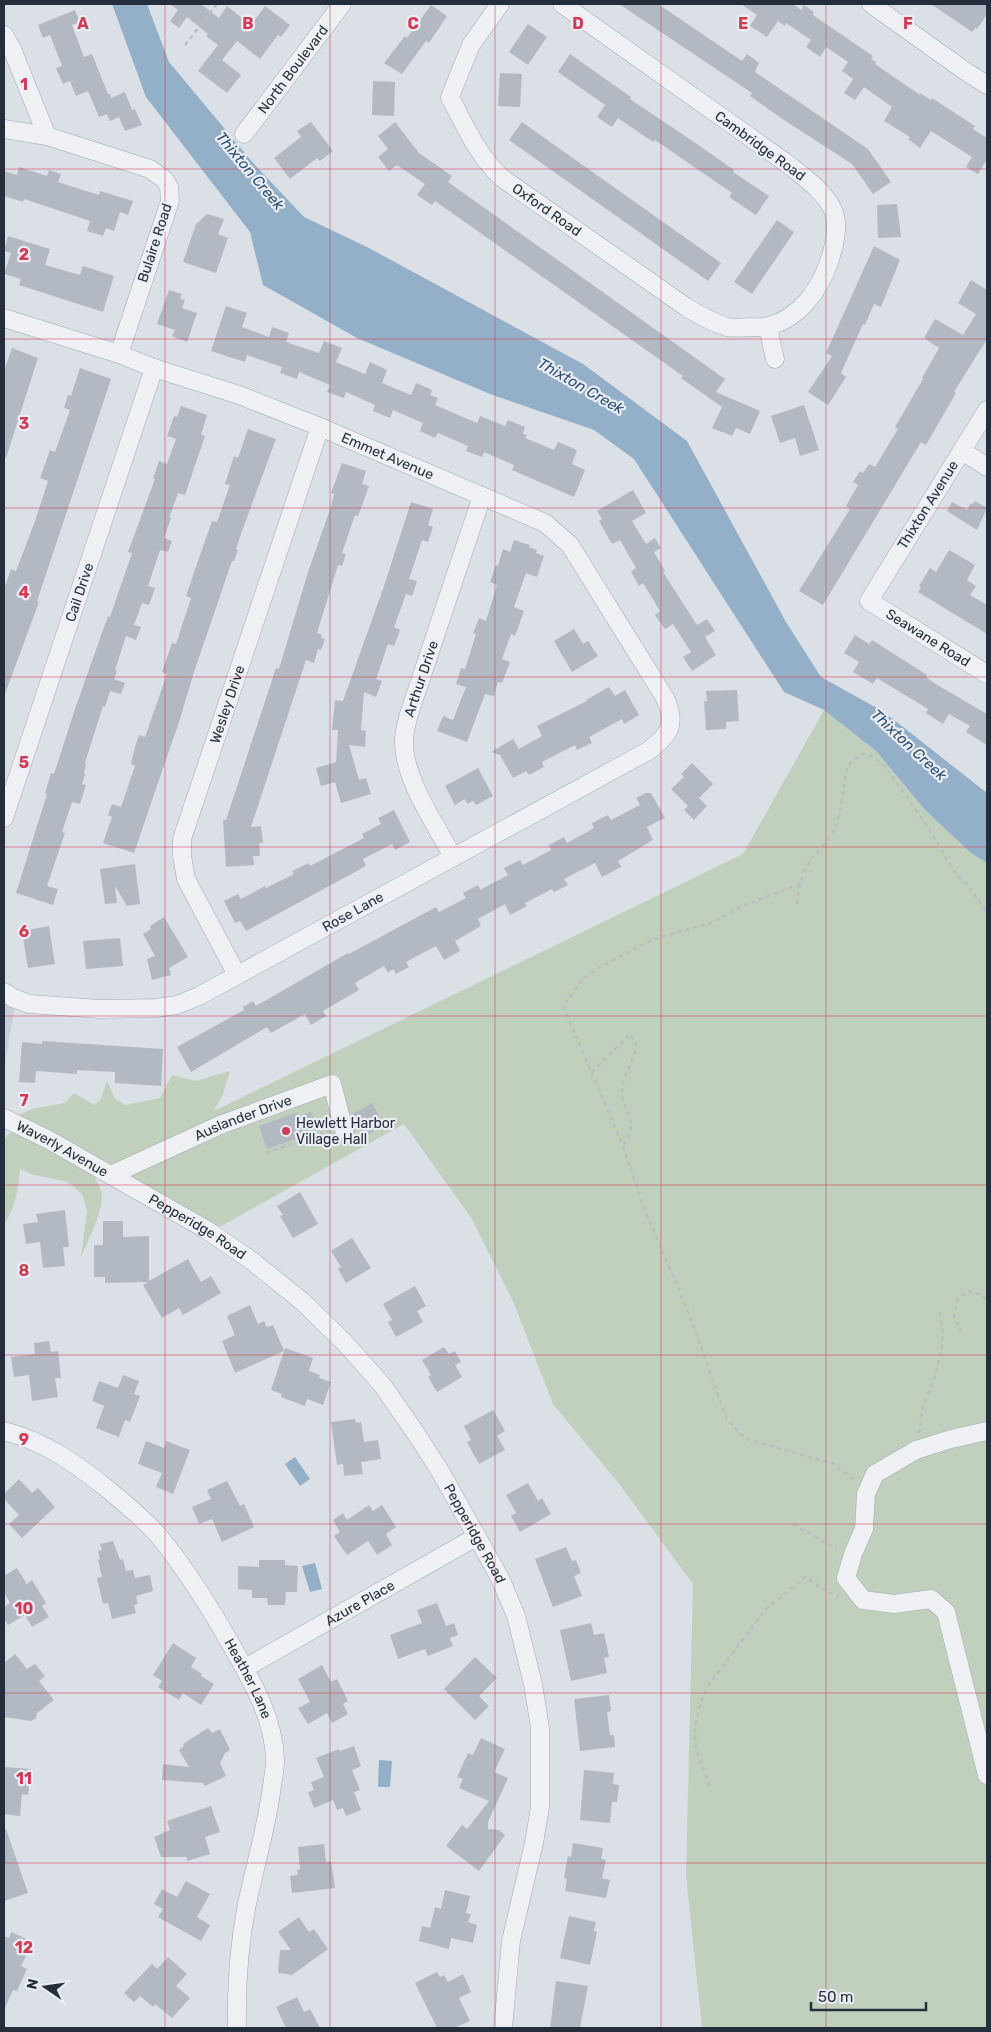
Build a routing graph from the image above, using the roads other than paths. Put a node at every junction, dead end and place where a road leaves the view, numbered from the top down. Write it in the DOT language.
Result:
graph roads {
  1 [pos="342,4"];
  2 [pos="500,4"];
  3 [pos="562,4"];
  4 [pos="871,4"];
  5 [pos="4,34"];
  6 [pos="985,78"];
  7 [pos="4,129"];
  8 [pos="244,134"];
  9 [pos="47,136"];
  10 [pos="4,318"];
  11 [pos="768,327"];
  12 [pos="119,354"];
  13 [pos="775,358"];
  14 [pos="154,368"];
  15 [pos="987,410"];
  16 [pos="320,427"];
  17 [pos="962,451"];
  18 [pos="987,467"];
  19 [pos="482,496"];
  20 [pos="869,601"];
  21 [pos="987,674"];
  22 [pos="672,721"];
  23 [pos="4,818"];
  24 [pos="453,857"];
  25 [pos="237,975"];
  26 [pos="4,992"];
  27 [pos="4,1118"];
  28 [pos="343,1128"];
  29 [pos="117,1178"];
  30 [pos="4,1431"];
  31 [pos="987,1431"];
  32 [pos="476,1537"];
  33 [pos="245,1668"];
  34 [pos="987,1774"];
  35 [pos="237,2028"];
  36 [pos="504,2028"];
  1 -- 8 [label="street, North Boulevard"];
  2 -- 11 [label="street, Oxford Road"];
  3 -- 11 [label="street, Cambridge Road"];
  4 -- 6 [label="street"];
  5 -- 9 [label="street"];
  7 -- 9 [label="street, Bulaire Road"];
  9 -- 12 [label="street, Bulaire Road"];
  10 -- 12 [label="street, Emmet Avenue"];
  11 -- 13 [label="street"];
  12 -- 14 [label="street, Emmet Avenue"];
  14 -- 16 [label="street, Emmet Avenue"];
  14 -- 23 [label="street, Cail Drive"];
  15 -- 17 [label="street, Thixton Avenue"];
  16 -- 19 [label="street, Emmet Avenue"];
  16 -- 25 [label="street, Wesley Drive"];
  17 -- 18 [label="street"];
  17 -- 20 [label="street, Thixton Avenue"];
  19 -- 22 [label="street, Emmet Avenue"];
  19 -- 24 [label="street, Arthur Drive"];
  20 -- 21 [label="street, Seawane Road"];
  22 -- 24 [label="street, Rose Lane"];
  24 -- 25 [label="street, Rose Lane"];
  25 -- 26 [label="street, Rose Lane"];
  27 -- 29 [label="street, Waverly Avenue"];
  28 -- 29 [label="street, Auslander Drive"];
  29 -- 32 [label="street, Pepperidge Road"];
  30 -- 33 [label="street, Heather Lane"];
  31 -- 34 [label="street"];
  32 -- 33 [label="street, Azure Place"];
  32 -- 36 [label="street, Pepperidge Road"];
  33 -- 35 [label="street, Heather Lane"];
}
